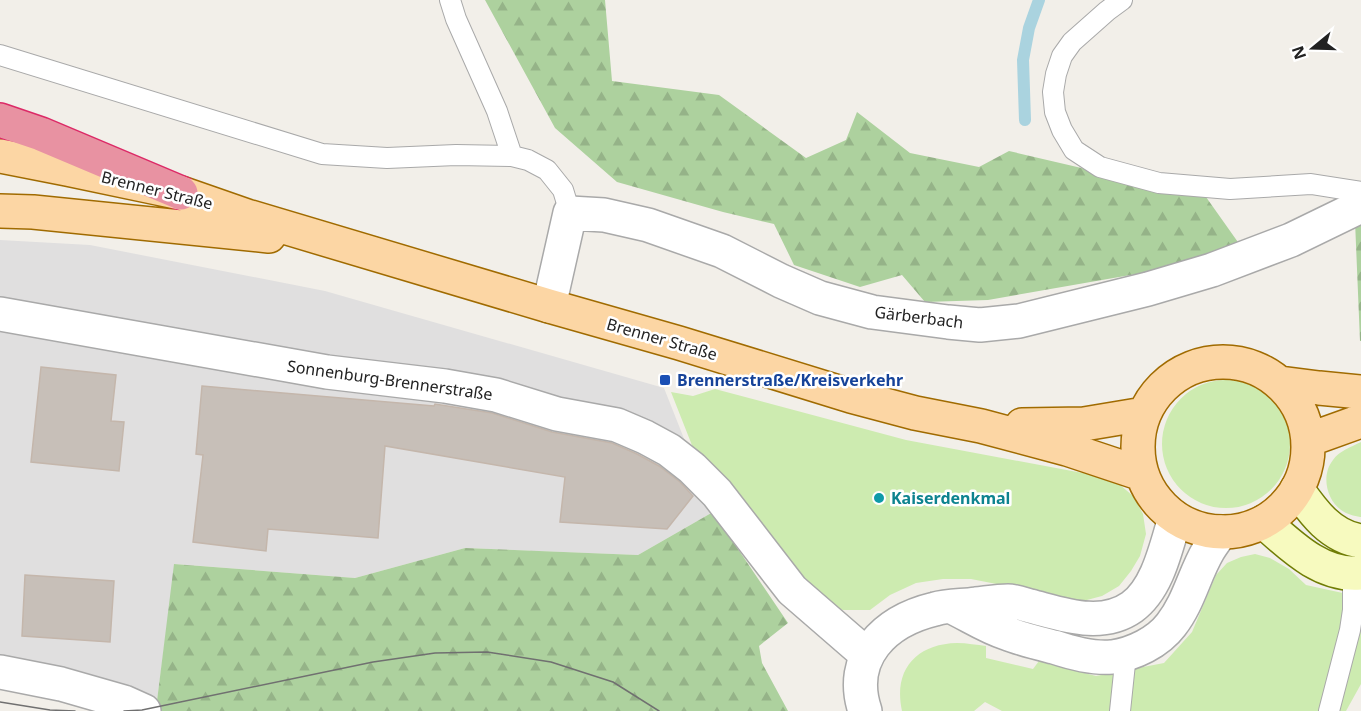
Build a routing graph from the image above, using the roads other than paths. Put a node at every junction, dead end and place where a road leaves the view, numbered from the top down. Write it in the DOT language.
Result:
graph roads {
  1 [pos="450,0"];
  2 [pos="1122,0"];
  3 [pos="0,55"];
  4 [pos="0,120"];
  5 [pos="0,156"];
  6 [pos="512,156"];
  7 [pos="1361,192"];
  8 [pos="181,193"];
  9 [pos="1361,206"];
  10 [pos="0,211"];
  11 [pos="570,213"];
  12 [pos="345,244"];
  13 [pos="549,306"];
  14 [pos="0,314"];
  15 [pos="1280,383"];
  16 [pos="1361,392"];
  17 [pos="1144,414"];
  18 [pos="1361,421"];
  19 [pos="981,426"];
  20 [pos="1308,440"];
  21 [pos="1142,474"];
  22 [pos="1297,489"];
  23 [pos="1174,518"];
  24 [pos="1264,522"];
  25 [pos="1221,532"];
  26 [pos="1361,541"];
  27 [pos="1357,573"];
  28 [pos="952,607"];
  29 [pos="1126,654"];
  30 [pos="867,655"];
  31 [pos="0,672"];
  32 [pos="144,711"];
  33 [pos="865,711"];
  34 [pos="1120,711"];
  35 [pos="1329,711"];
  1 -- 6 [label="lane"];
  2 -- 7 [label="lane"];
  3 -- 6 [label="lane"];
  4 -- 8 [label="highway"];
  5 -- 8 [label="main road, Brenner Straße"];
  6 -- 11 [label="lane"];
  8 -- 12 [label="main road, Brenner Straße"];
  9 -- 11 [label="street, Gärberbach"];
  10 -- 12 [label="main road, Brenner Straße"];
  11 -- 13 [label="street"];
  12 -- 13 [label="main road, Brenner Straße"];
  13 -- 19 [label="main road, Brenner Straße"];
  14 -- 30 [label="street, Sonnenburg-Brennerstraße"];
  15 -- 16 [label="main road"];
  15 -- 17 [label="main road"];
  15 -- 20 [label="main road"];
  17 -- 19 [label="main road, Brenner Straße"];
  17 -- 21 [label="main road"];
  18 -- 20 [label="main road"];
  19 -- 21 [label="main road, Brenner Straße"];
  20 -- 22 [label="main road"];
  21 -- 23 [label="main road"];
  22 -- 24 [label="main road"];
  22 -- 26 [label="main road"];
  23 -- 25 [label="main road"];
  23 -- 28 [label="street"];
  24 -- 25 [label="main road"];
  24 -- 27 [label="main road"];
  25 -- 29 [label="street"];
  27 -- 35 [label="lane"];
  28 -- 29 [label="street"];
  28 -- 30 [label="street"];
  29 -- 34 [label="lane"];
  30 -- 33 [label="street"];
  31 -- 32 [label="street"];
}
